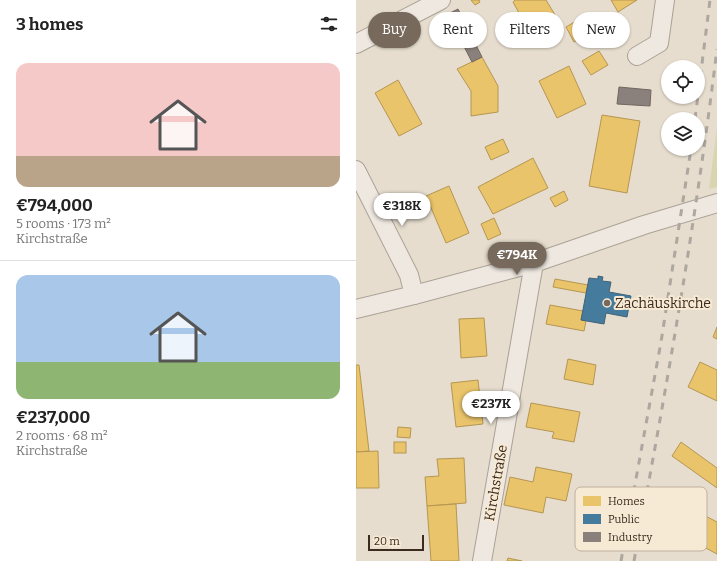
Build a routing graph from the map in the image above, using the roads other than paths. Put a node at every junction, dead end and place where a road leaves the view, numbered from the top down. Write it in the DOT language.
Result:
graph roads {
  1 [pos="441,0"];
  2 [pos="665,0"];
  3 [pos="356,44"];
  4 [pos="637,56"];
  5 [pos="356,170"];
  6 [pos="717,203"];
  7 [pos="534,263"];
  8 [pos="414,295"];
  9 [pos="356,309"];
  10 [pos="482,561"];
  1 -- 3 [label="street"];
  2 -- 4 [label="street"];
  5 -- 8 [label="street"];
  6 -- 7 [label="street"];
  7 -- 8 [label="street"];
  7 -- 10 [label="street, Kirchstraße"];
  8 -- 9 [label="street"];
}
